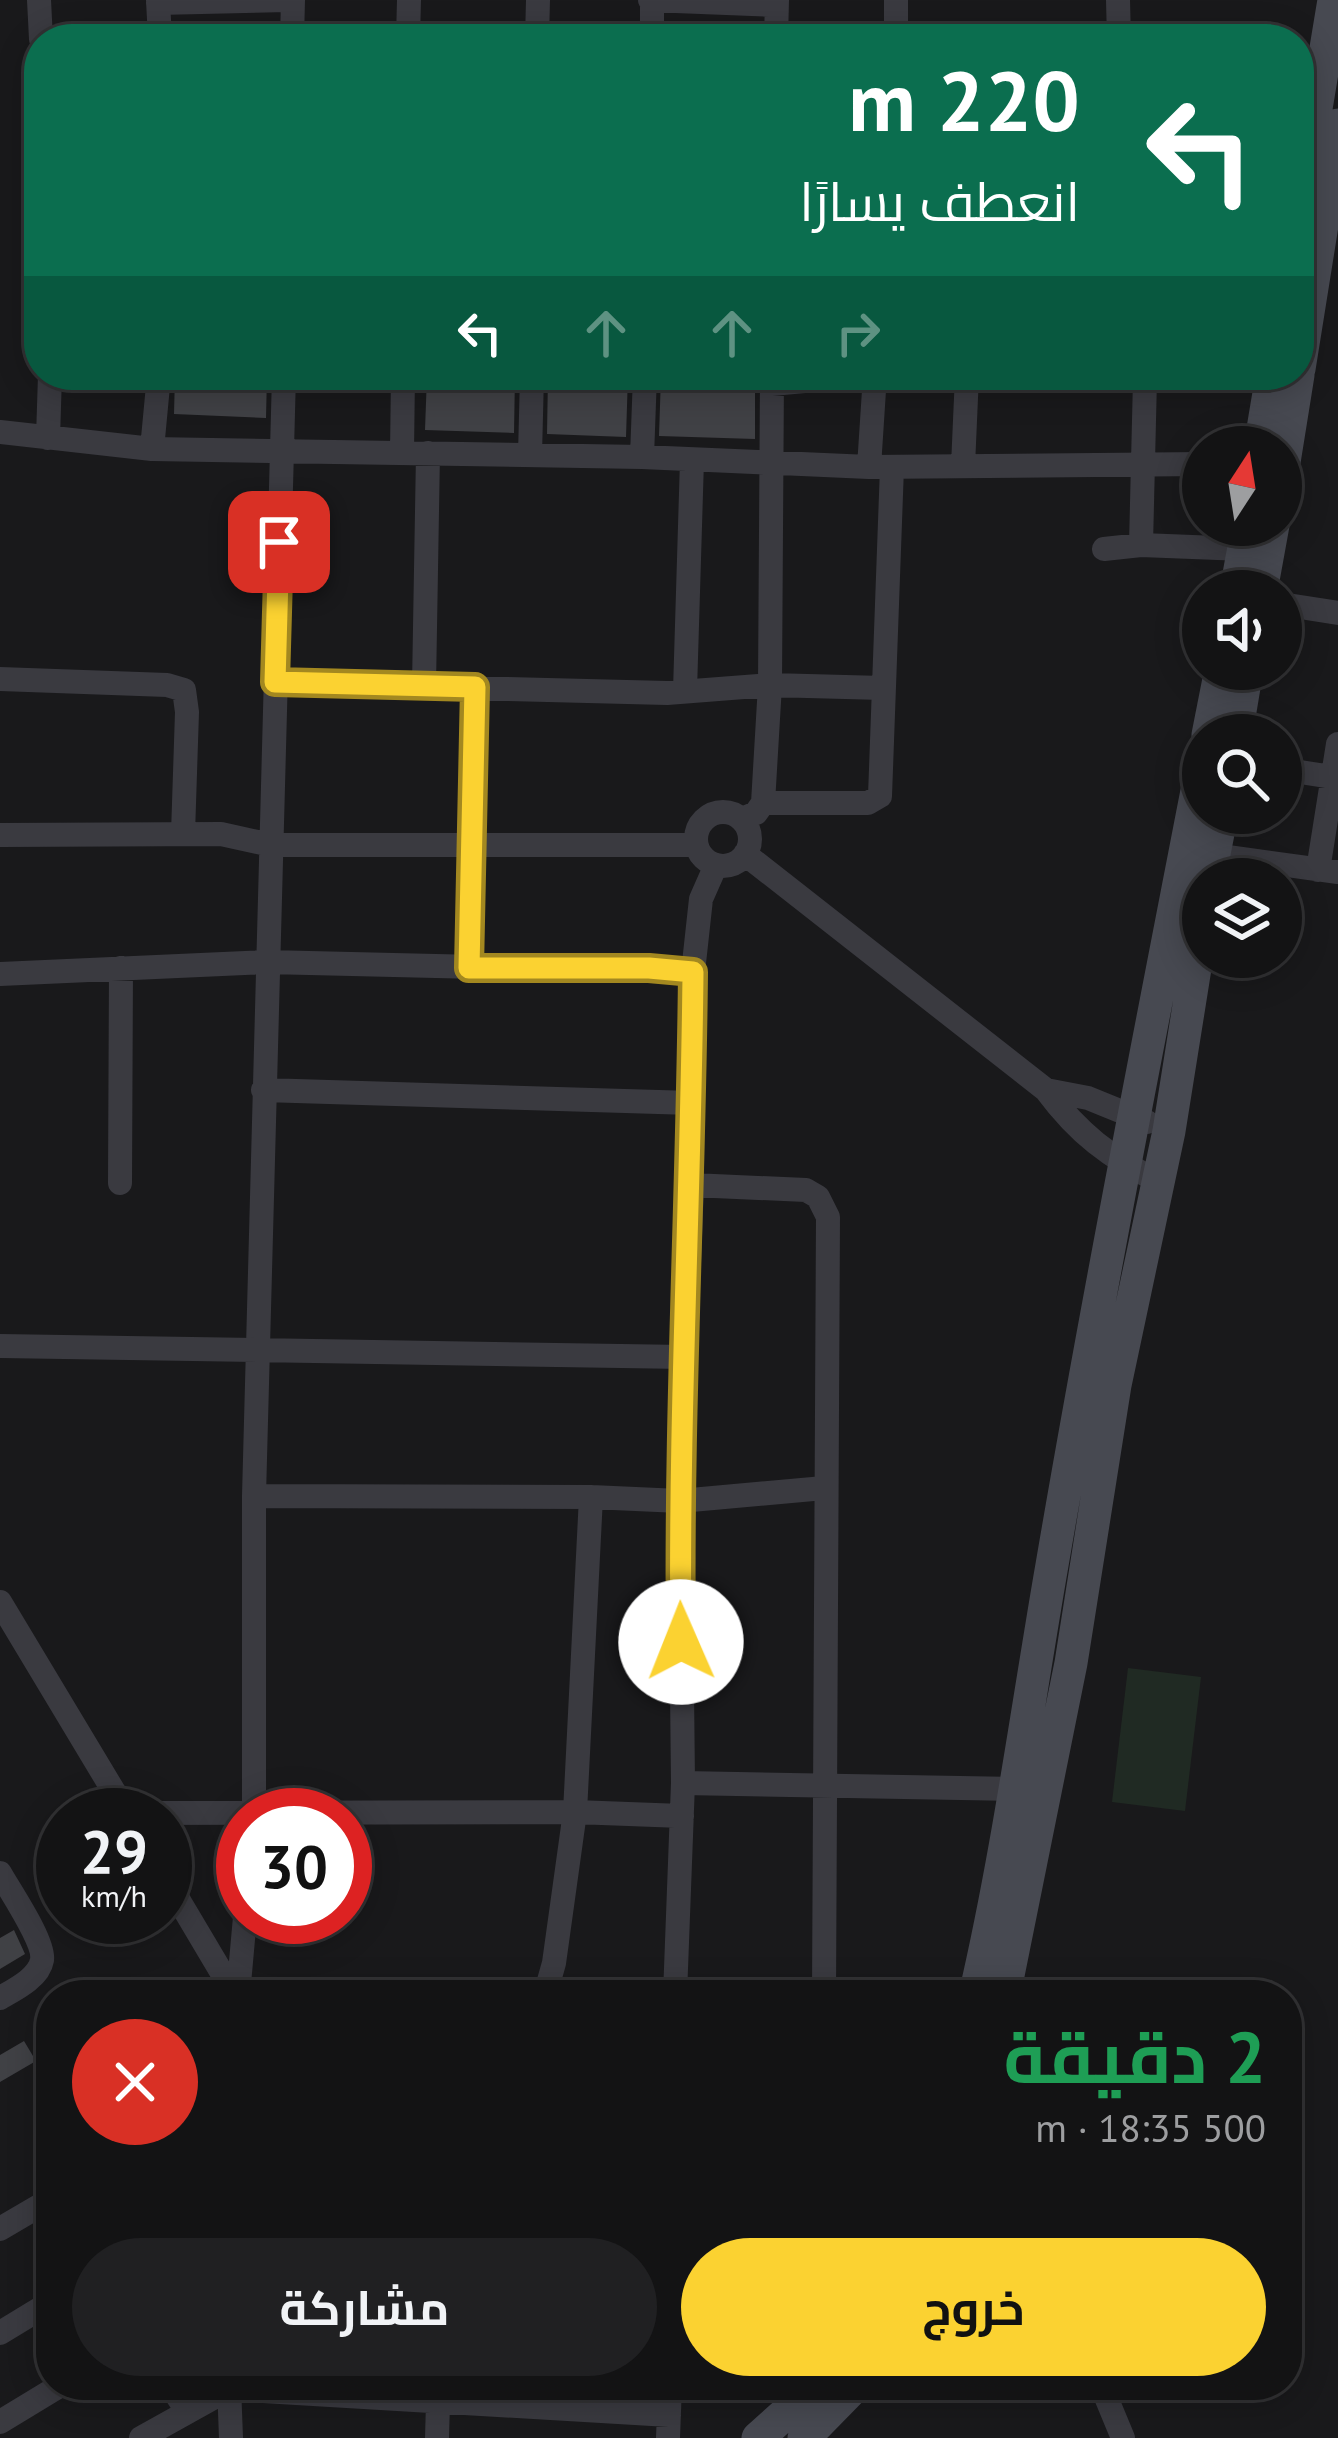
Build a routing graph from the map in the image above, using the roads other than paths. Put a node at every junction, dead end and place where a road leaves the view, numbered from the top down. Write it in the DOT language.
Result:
graph roads {
  1 [pos="290,0"];
  2 [pos="651,0"];
  3 [pos="1334,0"];
  4 [pos="158,1"];
  5 [pos="777,3"];
  6 [pos="1316,131"];
  7 [pos="50,390"];
  8 [pos="158,390"];
  9 [pos="283,390"];
  10 [pos="405,390"];
  11 [pos="532,390"];
  12 [pos="644,390"];
  13 [pos="772,390"];
  14 [pos="873,390"];
  15 [pos="966,390"];
  16 [pos="1155,390"];
  17 [pos="1280,390"];
  18 [pos="1284,390"];
  19 [pos="1267,426"];
  20 [pos="1283,426"];
  21 [pos="0,432"];
  22 [pos="48,438"];
  23 [pos="281,448"];
  24 [pos="152,449"];
  25 [pos="415,453"];
  26 [pos="530,455"];
  27 [pos="642,457"];
  28 [pos="692,460"];
  29 [pos="1143,463"];
  30 [pos="769,464"];
  31 [pos="1182,464"];
  32 [pos="963,466"];
  33 [pos="880,467"];
  34 [pos="1182,542"];
  35 [pos="1141,545"];
  36 [pos="1104,549"];
  37 [pos="1302,607"];
  38 [pos="1338,613"];
  39 [pos="0,679"];
  40 [pos="275,682"];
  41 [pos="770,685"];
  42 [pos="424,686"];
  43 [pos="475,687"];
  44 [pos="883,688"];
  45 [pos="686,691"];
  46 [pos="1338,744"];
  47 [pos="1302,772"];
  48 [pos="1335,778"];
  49 [pos="763,803"];
  50 [pos="742,819"];
  51 [pos="183,834"];
  52 [pos="1188,834"];
  53 [pos="0,835"];
  54 [pos="472,842"];
  55 [pos="272,844"];
  56 [pos="696,845"];
  57 [pos="745,854"];
  58 [pos="716,865"];
  59 [pos="1328,871"];
  60 [pos="267,962"];
  61 [pos="121,968"];
  62 [pos="469,968"];
  63 [pos="693,972"];
  64 [pos="0,974"];
  65 [pos="1193,978"];
  66 [pos="263,1090"];
  67 [pos="1046,1090"];
  68 [pos="692,1103"];
  69 [pos="1133,1117"];
  70 [pos="1169,1131"];
  71 [pos="1125,1166"];
  72 [pos="1158,1181"];
  73 [pos="120,1184"];
  74 [pos="692,1184"];
  75 [pos="0,1346"];
  76 [pos="260,1348"];
  77 [pos="685,1357"];
  78 [pos="824,1488"];
  79 [pos="254,1496"];
  80 [pos="591,1497"];
  81 [pos="680,1501"];
  82 [pos="0,1602"];
  83 [pos="683,1783"];
  84 [pos="827,1786"];
  85 [pos="112,1788"];
  86 [pos="254,1788"];
  87 [pos="1017,1789"];
  88 [pos="574,1813"];
  89 [pos="372,1814"];
  90 [pos="682,1816"];
  91 [pos="0,1873"];
  92 [pos="192,1921"];
  93 [pos="242,1944"];
  94 [pos="228,1980"];
  95 [pos="239,1980"];
  96 [pos="549,1980"];
  97 [pos="676,1980"];
  98 [pos="824,1980"];
  99 [pos="978,1980"];
  100 [pos="1007,1980"];
  101 [pos="0,1998"];
  102 [pos="36,2211"];
  103 [pos="0,2229"];
  104 [pos="36,2311"];
  105 [pos="0,2333"];
  106 [pos="36,2400"];
  107 [pos="180,2400"];
  108 [pos="205,2400"];
  109 [pos="230,2400"];
  110 [pos="445,2400"];
  111 [pos="570,2400"];
  112 [pos="800,2400"];
  113 [pos="841,2400"];
  114 [pos="1107,2400"];
  115 [pos="187,2410"];
  116 [pos="0,2422"];
  117 [pos="668,2426"];
  118 [pos="141,2438"];
  119 [pos="231,2438"];
  120 [pos="437,2438"];
  121 [pos="758,2438"];
  122 [pos="804,2438"];
  123 [pos="1123,2438"];
  1 -- 4 [label="street"];
  2 -- 5 [label="street"];
  3 -- 6 [label="main road"];
  7 -- 22 [label="street"];
  8 -- 24 [label="street"];
  9 -- 23 [label="street"];
  10 -- 25 [label="street"];
  11 -- 26 [label="street"];
  12 -- 27 [label="street"];
  13 -- 30 [label="street"];
  14 -- 33 [label="street"];
  15 -- 32 [label="street"];
  16 -- 29 [label="street"];
  17 -- 19 [label="main road"];
  18 -- 20 [label="main road"];
  21 -- 22 [label="street"];
  22 -- 24 [label="street"];
  23 -- 24 [label="street"];
  23 -- 25 [label="street"];
  23 -- 40 [label="street"];
  25 -- 26 [label="street"];
  25 -- 42 [label="street"];
  26 -- 27 [label="street"];
  27 -- 28 [label="street"];
  28 -- 30 [label="street"];
  28 -- 45 [label="street"];
  29 -- 31 [label="street"];
  29 -- 32 [label="street"];
  29 -- 35 [label="street"];
  30 -- 33 [label="street"];
  30 -- 41 [label="street"];
  32 -- 33 [label="street"];
  33 -- 44 [label="street"];
  34 -- 35 [label="street"];
  35 -- 36 [label="street"];
  37 -- 38 [label="street"];
  39 -- 51 [label="street"];
  40 -- 42 [label="street"];
  40 -- 55 [label="street"];
  41 -- 44 [label="street"];
  41 -- 45 [label="street"];
  41 -- 49 [label="street"];
  42 -- 43 [label="street"];
  43 -- 45 [label="street"];
  43 -- 54 [label="street"];
  44 -- 49 [label="street"];
  46 -- 48 [label="street"];
  47 -- 48 [label="street"];
  48 -- 59 [label="street"];
  49 -- 50 [label="street"];
  50 -- 56 [label="street"];
  50 -- 57 [label="street"];
  51 -- 53 [label="street"];
  51 -- 55 [label="street"];
  52 -- 69 [label="main road"];
  54 -- 55 [label="street"];
  54 -- 56 [label="street"];
  54 -- 62 [label="street"];
  55 -- 60 [label="street"];
  56 -- 58 [label="street"];
  57 -- 58 [label="street"];
  57 -- 67 [label="street"];
  58 -- 63 [label="street"];
  60 -- 61 [label="street"];
  60 -- 62 [label="street"];
  60 -- 66 [label="street"];
  61 -- 64 [label="street"];
  61 -- 73 [label="street"];
  62 -- 63 [label="street"];
  63 -- 68 [label="street"];
  65 -- 70 [label="main road"];
  66 -- 68 [label="street"];
  66 -- 76 [label="street"];
  67 -- 69 [label="street"];
  67 -- 71 [label="street"];
  68 -- 74 [label="street"];
  69 -- 70 [label="street"];
  69 -- 71 [label="main road"];
  70 -- 72 [label="main road"];
  71 -- 72 [label="street"];
  71 -- 87 [label="main road"];
  72 -- 100 [label="main road"];
  74 -- 77 [label="street"];
  74 -- 78 [label="street"];
  75 -- 76 [label="street"];
  76 -- 77 [label="street"];
  76 -- 79 [label="street"];
  77 -- 81 [label="street"];
  78 -- 81 [label="street"];
  78 -- 84 [label="street"];
  79 -- 80 [label="street"];
  79 -- 86 [label="street"];
  80 -- 81 [label="street"];
  80 -- 88 [label="street"];
  81 -- 83 [label="street"];
  82 -- 85 [label="street"];
  83 -- 84 [label="street"];
  83 -- 90 [label="street"];
  84 -- 87 [label="street"];
  84 -- 98 [label="street"];
  87 -- 99 [label="main road"];
  88 -- 89 [label="street"];
  88 -- 90 [label="street"];
  88 -- 96 [label="street"];
  90 -- 97 [label="street"];
  91 -- 101 [label="street"];
  92 -- 94 [label="street"];
  93 -- 95 [label="street"];
  102 -- 103 [label="street"];
  104 -- 105 [label="street"];
  106 -- 116 [label="street"];
  107 -- 115 [label="street"];
  108 -- 115 [label="street"];
  109 -- 119 [label="street"];
  110 -- 120 [label="street"];
  111 -- 117 [label="street"];
  112 -- 121 [label="main road"];
  113 -- 122 [label="main road"];
  114 -- 123 [label="street"];
  115 -- 118 [label="street"];
}
